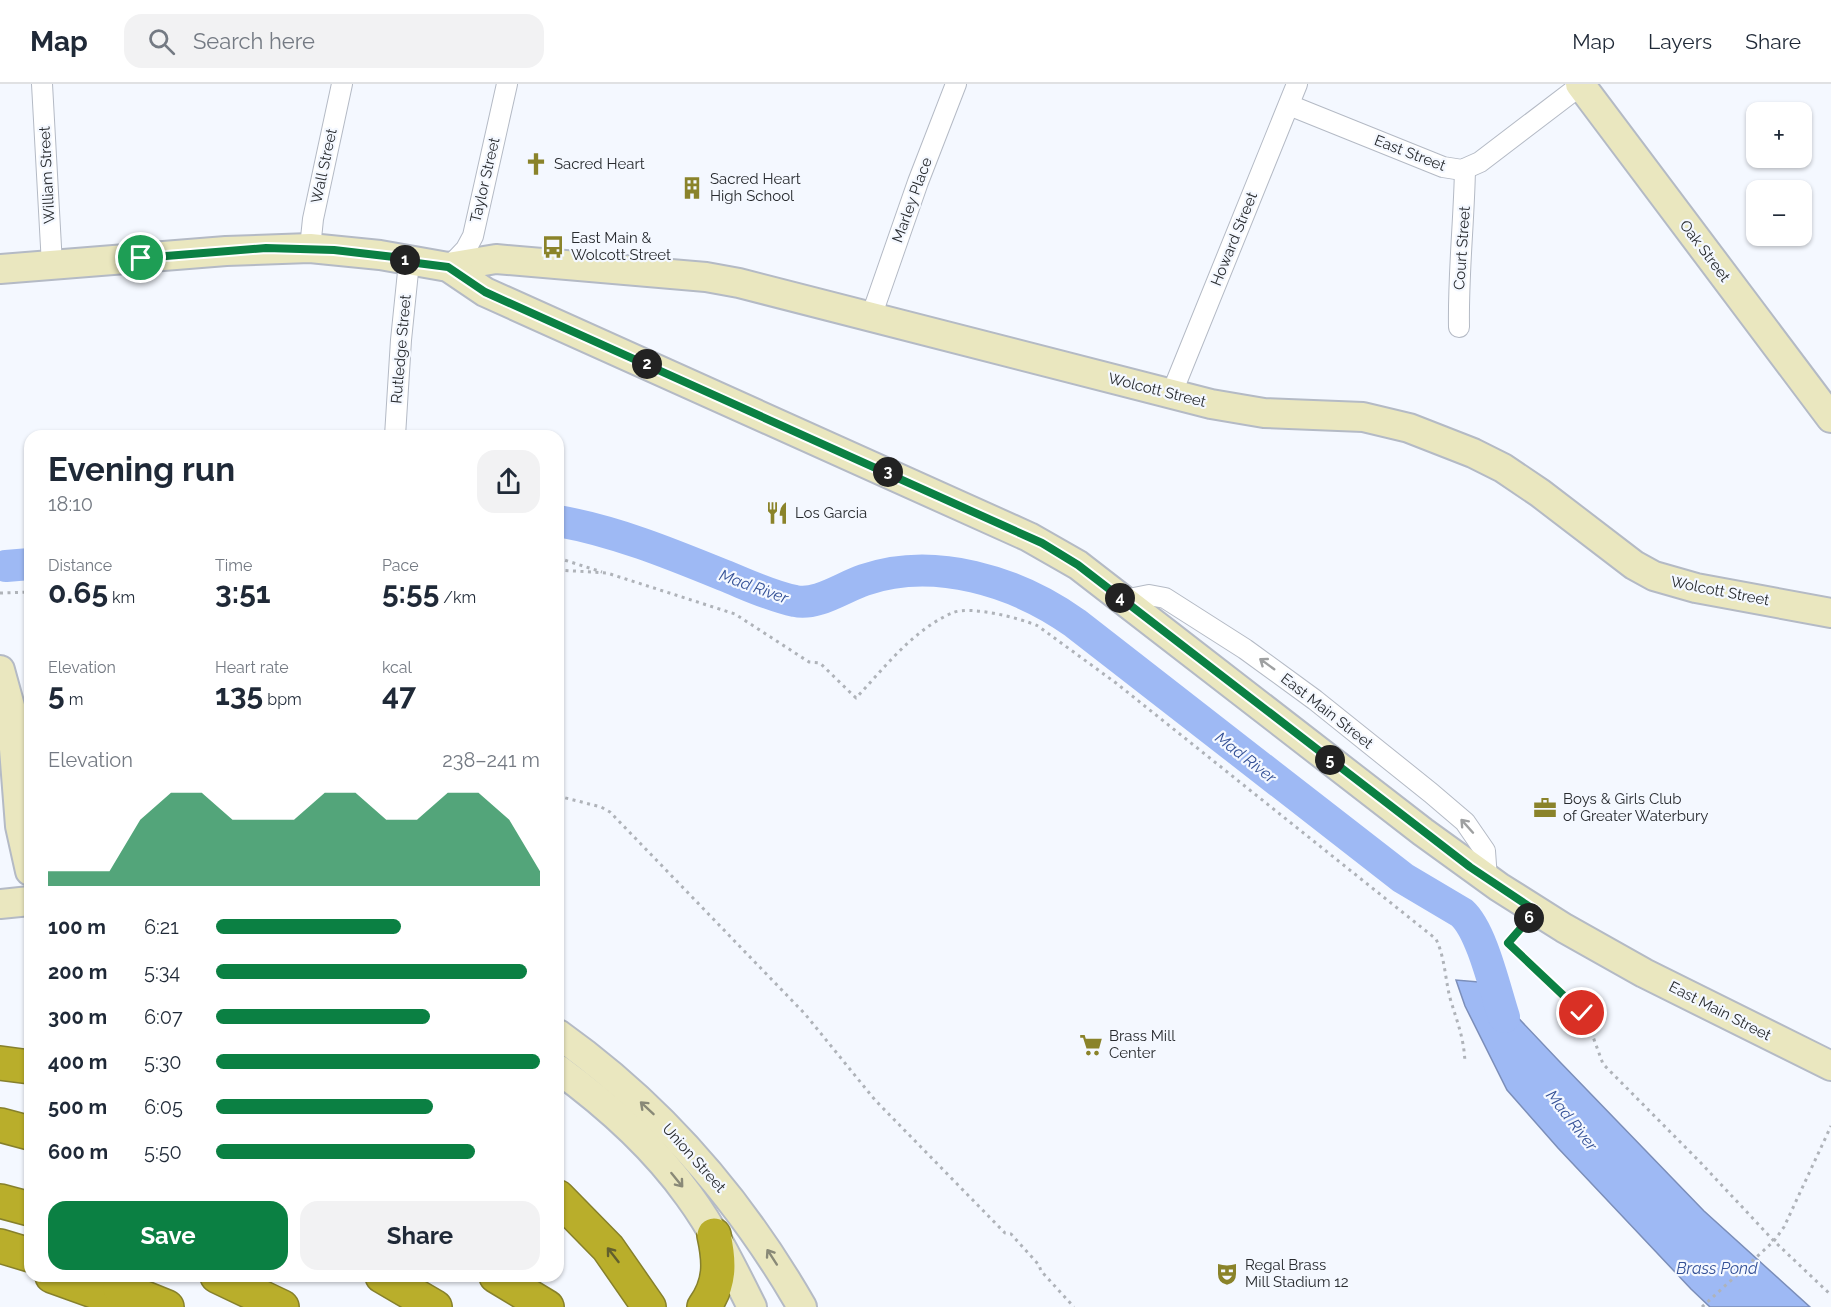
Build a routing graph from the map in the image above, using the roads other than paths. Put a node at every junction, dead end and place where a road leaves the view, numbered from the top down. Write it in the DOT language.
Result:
graph roads {
  1 [pos="42,84"];
  2 [pos="342,84"];
  3 [pos="507,84"];
  4 [pos="956,84"];
  5 [pos="1297,84"];
  6 [pos="1581,84"];
  7 [pos="1289,105"];
  8 [pos="1466,169"];
  9 [pos="310,248"];
  10 [pos="409,262"];
  11 [pos="52,265"];
  12 [pos="448,267"];
  13 [pos="0,269"];
  14 [pos="871,317"];
  15 [pos="1459,327"];
  16 [pos="1172,394"];
  17 [pos="1831,418"];
  18 [pos="394,430"];
  19 [pos="1124,600"];
  20 [pos="1831,613"];
  21 [pos="0,670"];
  22 [pos="24,844"];
  23 [pos="1487,879"];
  24 [pos="24,901"];
  25 [pos="0,903"];
  26 [pos="564,1039"];
  27 [pos="0,1063"];
  28 [pos="24,1066"];
  29 [pos="1831,1066"];
  30 [pos="564,1074"];
  31 [pos="0,1125"];
  32 [pos="24,1131"];
  33 [pos="0,1201"];
  34 [pos="564,1203"];
  35 [pos="24,1207"];
  36 [pos="714,1235"];
  37 [pos="0,1245"];
  38 [pos="24,1253"];
  39 [pos="0,1263"];
  40 [pos="24,1269"];
  41 [pos="69,1282"];
  42 [pos="105,1282"];
  43 [pos="230,1282"];
  44 [pos="392,1282"];
  45 [pos="506,1282"];
  46 [pos="648,1305"];
  47 [pos="138,1307"];
  48 [pos="167,1307"];
  49 [pos="282,1307"];
  50 [pos="435,1307"];
  51 [pos="547,1307"];
  52 [pos="704,1307"];
  53 [pos="752,1307"];
  54 [pos="802,1307"];
  1 -- 11 [label="street, William Street"];
  2 -- 9 [label="street, Wall Street"];
  3 -- 12 [label="street, Taylor Street"];
  4 -- 14 [label="street, Marley Place"];
  5 -- 7 [label="street, Howard Street"];
  6 -- 8 [label="street, East Street"];
  6 -- 17 [label="main road, Oak Street"];
  7 -- 8 [label="street, East Street"];
  7 -- 16 [label="street, Howard Street"];
  8 -- 15 [label="street, Court Street"];
  9 -- 10 [label="main road, East Main Street"];
  9 -- 11 [label="main road, East Main Street"];
  10 -- 12 [label="main road, East Main Street"];
  10 -- 18 [label="street, Rutledge Street"];
  11 -- 13 [label="main road, East Main Street"];
  12 -- 14 [label="main road, Wolcott Street"];
  12 -- 19 [label="main road, East Main Street"];
  14 -- 16 [label="main road, Wolcott Street"];
  16 -- 20 [label="main road, Wolcott Street"];
  19 -- 23 [label="main road, East Main Street"];
  23 -- 19 [label="street, East Main Street, one-way"];
  21 -- 22 [label="main road"];
  23 -- 29 [label="main road, East Main Street"];
  24 -- 25 [label="main road"];
  54 -- 26 [label="main road, Union Street, one-way"];
  27 -- 28 [label="highway"];
  30 -- 36 [label="main road, Union Street, one-way"];
  31 -- 32 [label="highway"];
  33 -- 35 [label="highway"];
  46 -- 34 [label="highway, one-way"];
  36 -- 52 [label="highway"];
  36 -- 53 [label="main road, Union Street"];
  37 -- 38 [label="highway"];
  39 -- 40 [label="highway"];
  41 -- 47 [label="highway"];
  42 -- 48 [label="highway"];
  43 -- 49 [label="highway"];
  44 -- 50 [label="highway"];
  45 -- 51 [label="highway"];
}
